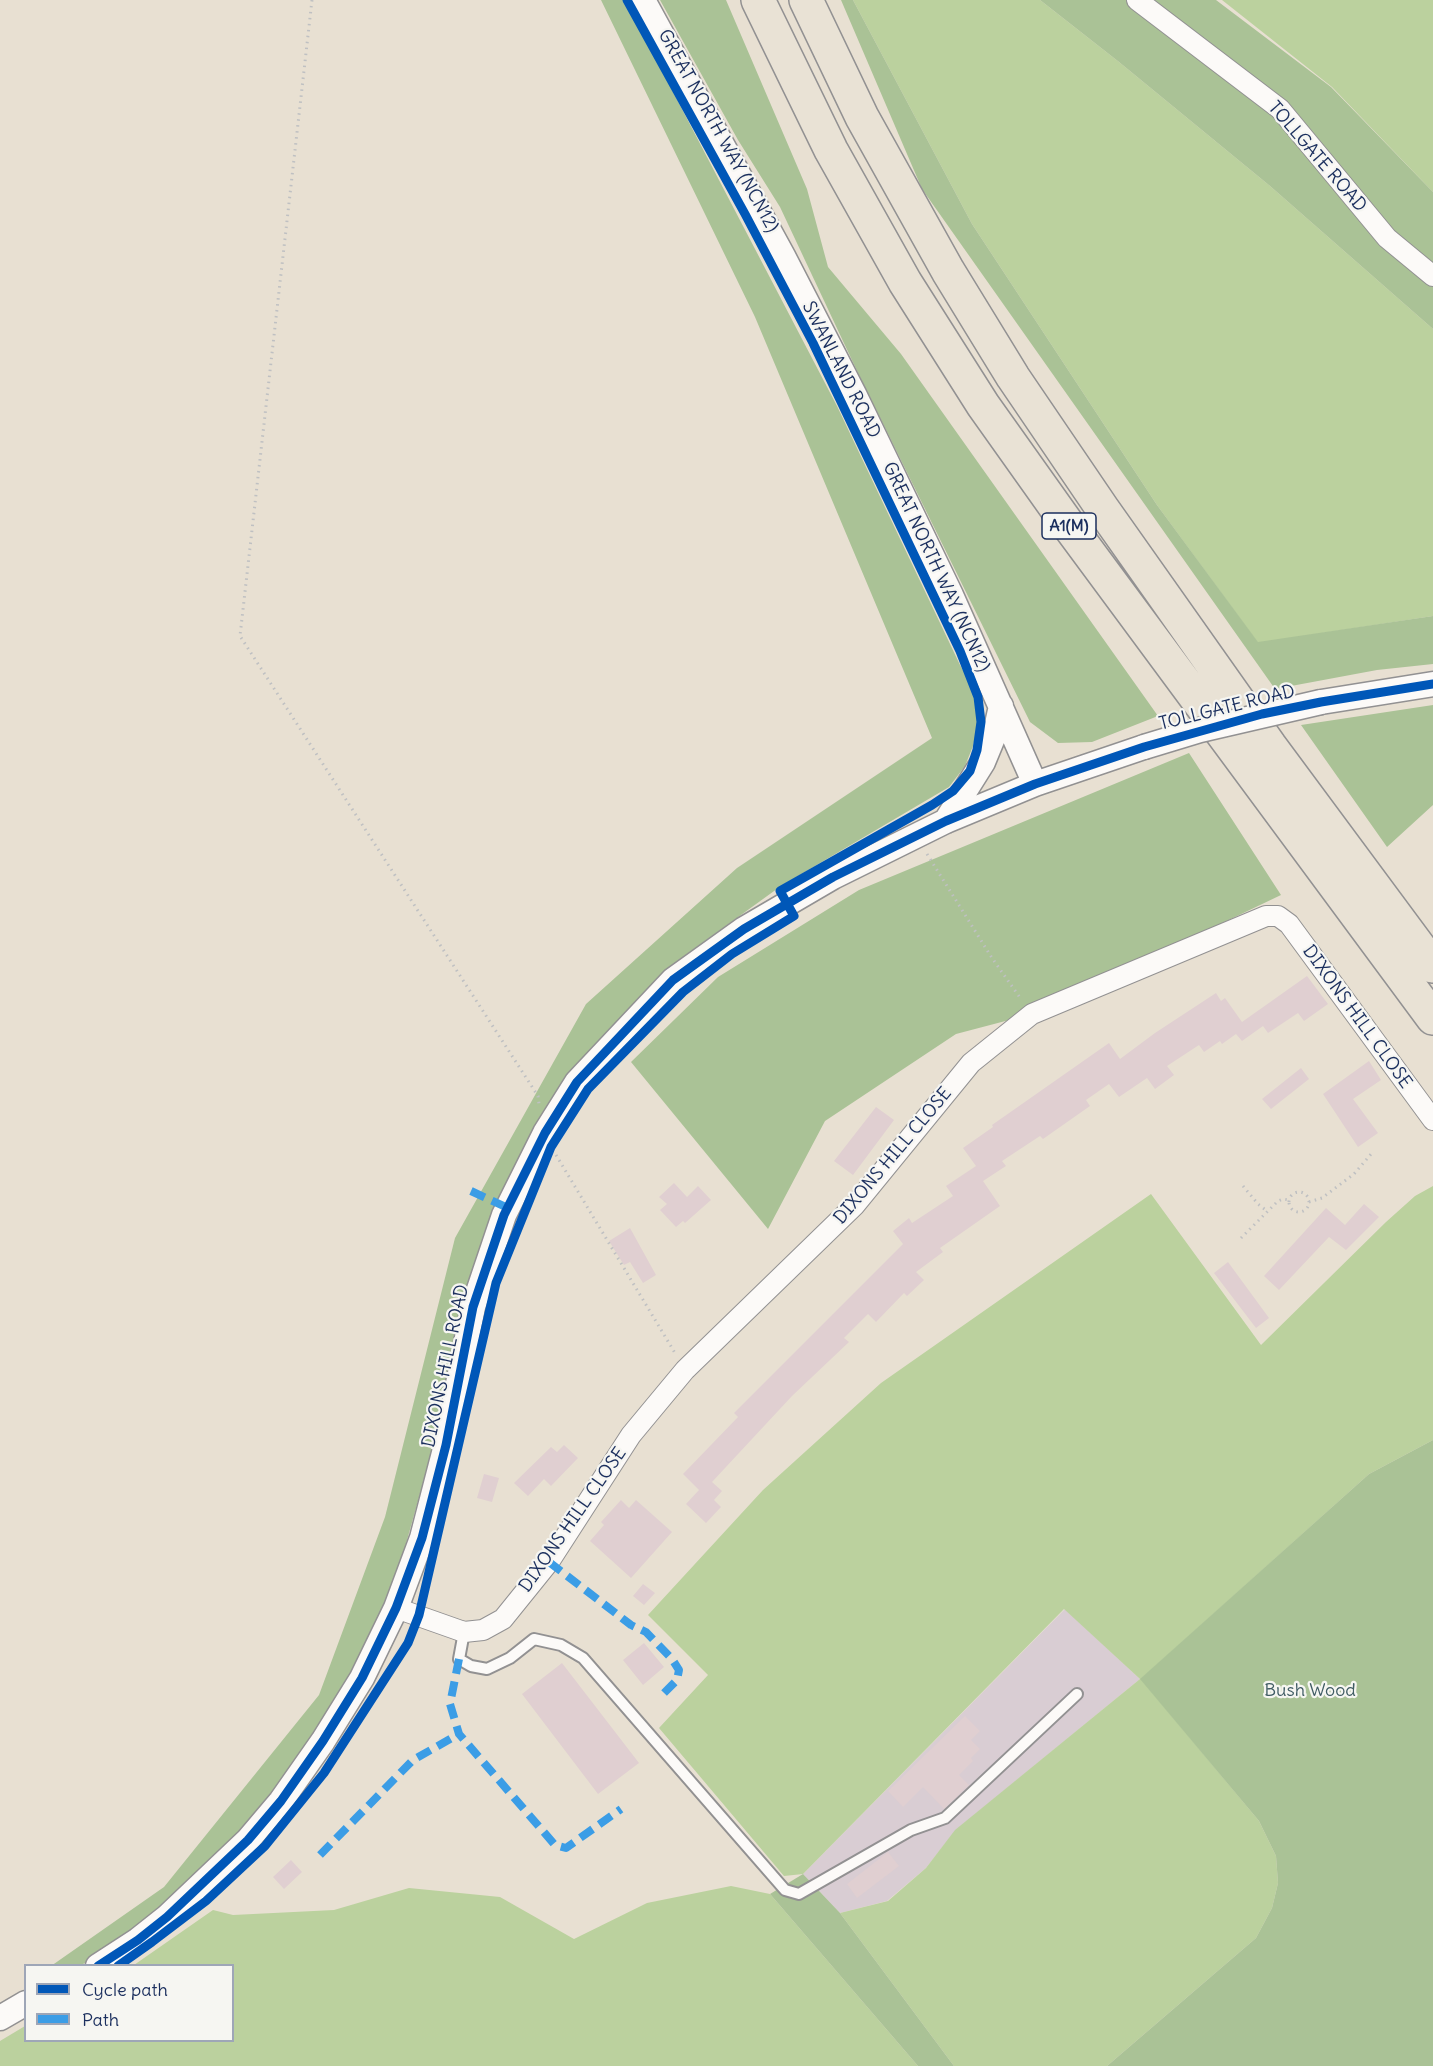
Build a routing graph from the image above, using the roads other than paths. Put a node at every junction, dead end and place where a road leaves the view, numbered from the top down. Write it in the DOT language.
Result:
graph roads {
  1 [pos="643,0"];
  2 [pos="758,0"];
  3 [pos="806,0"];
  4 [pos="1137,0"];
  5 [pos="1433,276"];
  6 [pos="1433,684"];
  7 [pos="1000,706"];
  8 [pos="1035,783"];
  9 [pos="946,821"];
  10 [pos="1433,966"];
  11 [pos="1433,1018"];
  12 [pos="1433,1120"];
  13 [pos="396,1608"];
  14 [pos="464,1632"];
  15 [pos="1077,1694"];
  16 [pos="100,1964"];
  17 [pos="24,2004"];
  18 [pos="0,2018"];
  1 -- 7 [label="street, SWANLAND ROAD"];
  2 -- 11 [label="highway, A1(M)"];
  3 -- 10 [label="highway, A1(M)"];
  4 -- 5 [label="street, TOLLGATE ROAD"];
  6 -- 8 [label="street, TOLLGATE ROAD, bridge"];
  7 -- 8 [label="street, SWANLAND ROAD"];
  7 -- 9 [label="street"];
  8 -- 9 [label="street, DIXONS HILL ROAD"];
  9 -- 13 [label="street, DIXONS HILL ROAD"];
  12 -- 14 [label="street, DIXONS HILL CLOSE"];
  13 -- 14 [label="street"];
  13 -- 16 [label="street, DIXONS HILL ROAD"];
  14 -- 15 [label="lane"];
  17 -- 18 [label="street"];
}
